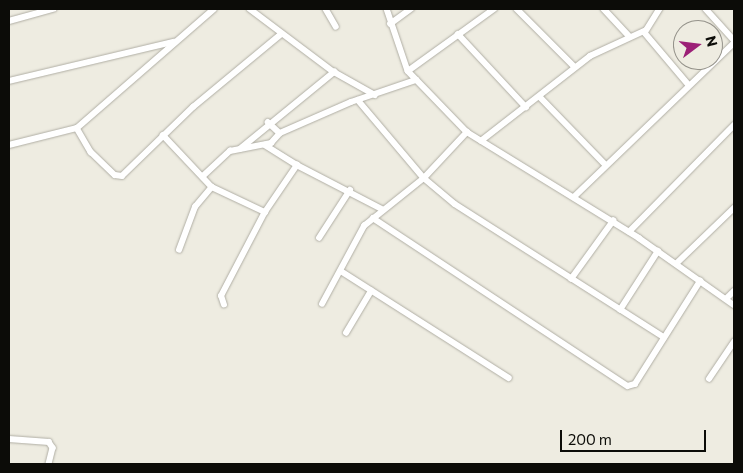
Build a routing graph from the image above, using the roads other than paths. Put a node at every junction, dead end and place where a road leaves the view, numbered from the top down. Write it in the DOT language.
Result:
graph roads {
  1 [pos="54,9"];
  2 [pos="214,9"];
  3 [pos="250,9"];
  4 [pos="326,9"];
  5 [pos="387,9"];
  6 [pos="410,9"];
  7 [pos="494,9"];
  8 [pos="517,9"];
  9 [pos="604,9"];
  10 [pos="660,9"];
  11 [pos="706,9"];
  12 [pos="9,21"];
  13 [pos="390,24"];
  14 [pos="336,26"];
  15 [pos="644,31"];
  16 [pos="458,34"];
  17 [pos="280,35"];
  18 [pos="630,36"];
  19 [pos="173,42"];
  20 [pos="734,42"];
  21 [pos="576,67"];
  22 [pos="408,71"];
  23 [pos="334,72"];
  24 [pos="416,80"];
  25 [pos="9,81"];
  26 [pos="690,85"];
  27 [pos="375,95"];
  28 [pos="542,98"];
  29 [pos="358,100"];
  30 [pos="526,107"];
  31 [pos="268,122"];
  32 [pos="734,125"];
  33 [pos="77,128"];
  34 [pos="467,132"];
  35 [pos="280,133"];
  36 [pos="163,135"];
  37 [pos="481,141"];
  38 [pos="9,145"];
  39 [pos="265,145"];
  40 [pos="240,149"];
  41 [pos="297,165"];
  42 [pos="606,165"];
  43 [pos="203,176"];
  44 [pos="424,178"];
  45 [pos="212,187"];
  46 [pos="350,190"];
  47 [pos="574,197"];
  48 [pos="734,208"];
  49 [pos="382,209"];
  50 [pos="265,212"];
  51 [pos="373,218"];
  52 [pos="612,221"];
  53 [pos="629,232"];
  54 [pos="319,238"];
  55 [pos="179,250"];
  56 [pos="658,251"];
  57 [pos="676,264"];
  58 [pos="341,271"];
  59 [pos="571,279"];
  60 [pos="700,281"];
  61 [pos="371,291"];
  62 [pos="734,291"];
  63 [pos="726,299"];
  64 [pos="322,304"];
  65 [pos="224,305"];
  66 [pos="734,305"];
  67 [pos="620,310"];
  68 [pos="346,333"];
  69 [pos="664,337"];
  70 [pos="734,342"];
  71 [pos="509,378"];
  72 [pos="709,379"];
  73 [pos="9,439"];
  74 [pos="50,464"];
  1 -- 12 [label="street"];
  2 -- 19 [label="street"];
  3 -- 17 [label="street"];
  4 -- 14 [label="street"];
  5 -- 13 [label="street"];
  6 -- 13 [label="street"];
  7 -- 16 [label="street"];
  8 -- 21 [label="street"];
  9 -- 18 [label="street"];
  10 -- 15 [label="street"];
  11 -- 20 [label="street"];
  13 -- 22 [label="street"];
  15 -- 18 [label="street"];
  15 -- 26 [label="street"];
  16 -- 22 [label="street"];
  16 -- 30 [label="street"];
  17 -- 23 [label="street"];
  17 -- 36 [label="street"];
  18 -- 21 [label="street"];
  19 -- 25 [label="street"];
  19 -- 33 [label="street"];
  20 -- 26 [label="street"];
  21 -- 28 [label="street"];
  22 -- 24 [label="street"];
  23 -- 27 [label="street"];
  23 -- 31 [label="street"];
  24 -- 27 [label="street"];
  24 -- 34 [label="street"];
  26 -- 42 [label="street"];
  27 -- 29 [label="street"];
  28 -- 30 [label="street"];
  28 -- 42 [label="street"];
  29 -- 35 [label="street"];
  29 -- 44 [label="street"];
  30 -- 37 [label="street"];
  31 -- 35 [label="street"];
  31 -- 40 [label="street"];
  32 -- 53 [label="street"];
  33 -- 36 [label="street"];
  33 -- 38 [label="street"];
  34 -- 37 [label="street"];
  34 -- 44 [label="street"];
  35 -- 39 [label="street"];
  36 -- 43 [label="street"];
  37 -- 47 [label="street"];
  39 -- 40 [label="street"];
  39 -- 41 [label="street"];
  40 -- 43 [label="street"];
  41 -- 46 [label="street"];
  41 -- 50 [label="street"];
  42 -- 47 [label="street"];
  43 -- 45 [label="street"];
  44 -- 49 [label="street"];
  44 -- 59 [label="street"];
  45 -- 50 [label="street"];
  45 -- 55 [label="street"];
  46 -- 49 [label="street"];
  46 -- 54 [label="street"];
  47 -- 52 [label="street"];
  48 -- 57 [label="street"];
  49 -- 51 [label="street"];
  50 -- 65 [label="street"];
  51 -- 58 [label="street"];
  51 -- 69 [label="street"];
  52 -- 53 [label="street"];
  52 -- 59 [label="street"];
  53 -- 56 [label="street"];
  56 -- 57 [label="street"];
  56 -- 67 [label="street"];
  57 -- 60 [label="street"];
  58 -- 61 [label="street"];
  58 -- 64 [label="street"];
  59 -- 67 [label="street"];
  60 -- 63 [label="street"];
  60 -- 69 [label="street"];
  61 -- 68 [label="street"];
  61 -- 71 [label="street"];
  62 -- 63 [label="street"];
  63 -- 66 [label="street"];
  67 -- 69 [label="street"];
  70 -- 72 [label="street"];
  73 -- 74 [label="street"];
}
